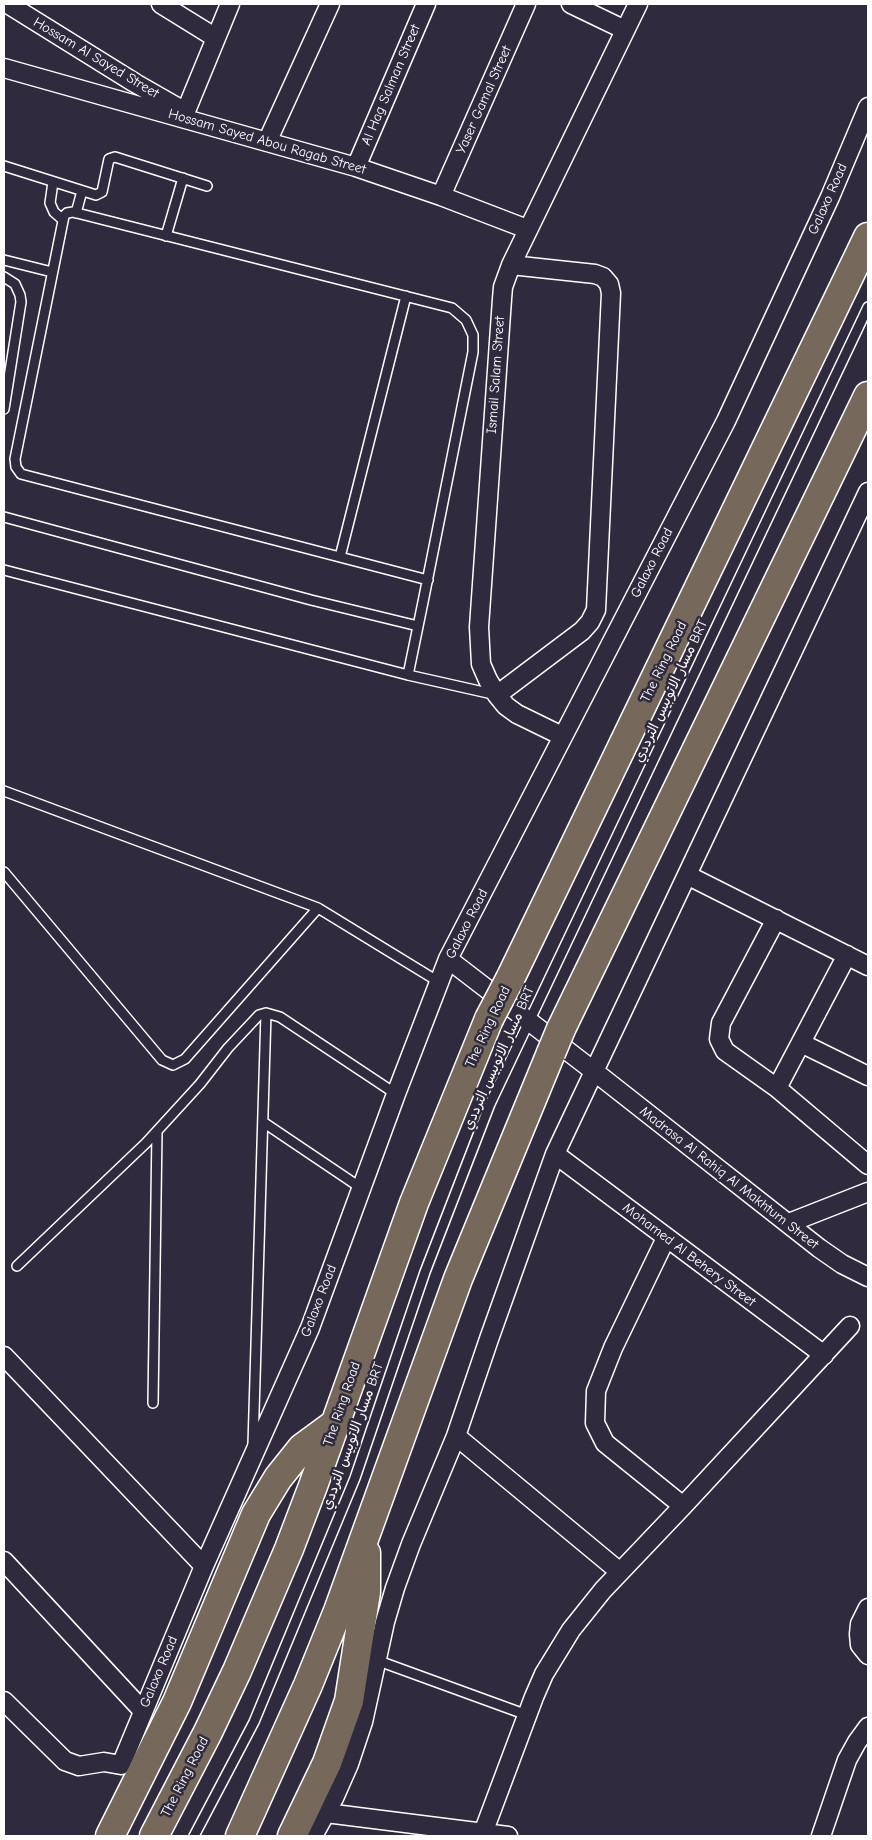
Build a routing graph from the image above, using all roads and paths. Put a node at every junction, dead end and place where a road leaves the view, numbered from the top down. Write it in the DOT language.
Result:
graph roads {
  1 [pos="8,4"];
  2 [pos="161,4"];
  3 [pos="230,4"];
  4 [pos="330,4"];
  5 [pos="426,4"];
  6 [pos="526,4"];
  7 [pos="571,4"];
  8 [pos="638,4"];
  9 [pos="626,30"];
  10 [pos="216,38"];
  11 [pos="4,68"];
  12 [pos="868,107"];
  13 [pos="184,115"];
  14 [pos="268,142"];
  15 [pos="4,166"];
  16 [pos="356,167"];
  17 [pos="183,178"];
  18 [pos="53,182"];
  19 [pos="207,186"];
  20 [pos="82,191"];
  21 [pos="441,196"];
  22 [pos="76,213"];
  23 [pos="62,219"];
  24 [pos="527,229"];
  25 [pos="166,236"];
  26 [pos="868,237"];
  27 [pos="4,260"];
  28 [pos="511,265"];
  29 [pos="52,272"];
  30 [pos="4,277"];
  31 [pos="406,296"];
  32 [pos="868,307"];
  33 [pos="868,396"];
  34 [pos="4,409"];
  35 [pos="868,492"];
  36 [pos="4,517"];
  37 [pos="340,557"];
  38 [pos="4,570"];
  39 [pos="428,580"];
  40 [pos="418,626"];
  41 [pos="408,675"];
  42 [pos="497,695"];
  43 [pos="562,736"];
  44 [pos="4,791"];
  45 [pos="4,872"];
  46 [pos="687,875"];
  47 [pos="318,908"];
  48 [pos="776,919"];
  49 [pos="847,955"];
  50 [pos="448,960"];
  51 [pos="868,966"];
  52 [pos="439,982"];
  53 [pos="266,1013"];
  54 [pos="801,1043"];
  55 [pos="595,1072"];
  56 [pos="868,1076"];
  57 [pos="777,1088"];
  58 [pos="396,1094"];
  59 [pos="263,1122"];
  60 [pos="157,1131"];
  61 [pos="555,1154"];
  62 [pos="868,1165"];
  63 [pos="361,1188"];
  64 [pos="868,1192"];
  65 [pos="789,1223"];
  66 [pos="666,1238"];
  67 [pos="17,1266"];
  68 [pos="868,1277"];
  69 [pos="850,1326"];
  70 [pos="824,1355"];
  71 [pos="4,1356"];
  72 [pos="153,1403"];
  73 [pos="336,1423"];
  74 [pos="456,1436"];
  75 [pos="253,1459"];
  76 [pos="683,1506"];
  77 [pos="366,1535"];
  78 [pos="4,1561"];
  79 [pos="204,1566"];
  80 [pos="620,1572"];
  81 [pos="868,1608"];
  82 [pos="868,1655"];
  83 [pos="376,1660"];
  84 [pos="4,1701"];
  85 [pos="143,1711"];
  86 [pos="527,1715"];
  87 [pos="868,1727"];
  88 [pos="326,1813"];
  89 [pos="483,1833"];
  90 [pos="110,1836"];
  91 [pos="154,1836"];
  92 [pos="194,1836"];
  93 [pos="240,1836"];
  94 [pos="292,1836"];
  95 [pos="313,1836"];
  96 [pos="508,1836"];
  97 [pos="821,1836"];
  1 -- 13 [label="street, Hossam Al Sayed Street"];
  2 -- 10 [label="street"];
  3 -- 10 [label="street"];
  4 -- 14 [label="street"];
  5 -- 16 [label="street, Al Hag Salman Street"];
  6 -- 21 [label="street, Yaser Gamal Street"];
  7 -- 9 [label="street"];
  8 -- 9 [label="street, Ismail Salam Street"];
  9 -- 24 [label="street, Ismail Salam Street"];
  10 -- 13 [label="street"];
  11 -- 13 [label="street, Hossam Sayed Abou Ragab Street"];
  12 -- 43 [label="street, Galaxo Road"];
  13 -- 14 [label="street, Hossam Sayed Abou Ragab Street"];
  14 -- 16 [label="street, Hossam Sayed Abou Ragab Street"];
  15 -- 18 [label="lane"];
  16 -- 21 [label="street, Hossam Sayed Abou Ragab Street"];
  17 -- 19 [label="lane"];
  17 -- 20 [label="lane"];
  17 -- 25 [label="lane"];
  18 -- 20 [label="lane"];
  18 -- 23 [label="lane"];
  20 -- 22 [label="lane"];
  21 -- 24 [label="street, Hossam Sayed Abou Ragab Street"];
  22 -- 23 [label="lane"];
  22 -- 25 [label="lane"];
  23 -- 29 [label="lane"];
  24 -- 28 [label="street, Ismail Salam Street"];
  25 -- 31 [label="lane"];
  26 -- 73 [label="highway, The Ring Road, bridge"];
  27 -- 29 [label="lane"];
  28 -- 42 [label="street, Ismail Salam Street"];
  28 -- 42 [label="street"];
  29 -- 37 [label="lane"];
  30 -- 34 [label="lane"];
  31 -- 37 [label="lane"];
  31 -- 39 [label="lane"];
  32 -- 92 [label="lane, مسار الاتوبيس الترددي BRT"];
  33 -- 77 [label="highway"];
  35 -- 46 [label="street"];
  36 -- 40 [label="lane"];
  37 -- 39 [label="lane"];
  38 -- 41 [label="lane"];
  39 -- 40 [label="lane"];
  40 -- 41 [label="lane"];
  41 -- 42 [label="lane"];
  42 -- 43 [label="street, Ismail Salam Street"];
  43 -- 50 [label="street, Galaxo Road"];
  44 -- 47 [label="lane"];
  45 -- 47 [label="lane"];
  46 -- 48 [label="street"];
  46 -- 55 [label="street"];
  47 -- 52 [label="lane"];
  48 -- 49 [label="street"];
  48 -- 57 [label="street"];
  49 -- 51 [label="street"];
  49 -- 54 [label="street"];
  50 -- 52 [label="street, Galaxo Road"];
  50 -- 55 [label="street, Madrasa Al Rahiq Al Makhtum Street"];
  52 -- 58 [label="street, Galaxo Road"];
  53 -- 58 [label="lane"];
  53 -- 59 [label="lane"];
  53 -- 60 [label="lane"];
  54 -- 56 [label="street"];
  54 -- 57 [label="street"];
  55 -- 61 [label="street"];
  55 -- 65 [label="street, Madrasa Al Rahiq Al Makhtum Street"];
  57 -- 62 [label="street"];
  58 -- 63 [label="street, Galaxo Road"];
  59 -- 63 [label="lane"];
  59 -- 75 [label="lane"];
  60 -- 67 [label="lane"];
  60 -- 72 [label="lane"];
  61 -- 66 [label="street, Mohamed Al Behery Street"];
  61 -- 74 [label="street"];
  63 -- 75 [label="street, Galaxo Road"];
  64 -- 65 [label="street"];
  65 -- 68 [label="street, Madrasa Al Rahiq Al Makhtum Street"];
  66 -- 70 [label="street, Mohamed Al Behery Street"];
  66 -- 76 [label="street"];
  69 -- 70 [label="street"];
  70 -- 76 [label="street"];
  71 -- 79 [label="street"];
  73 -- 90 [label="highway"];
  73 -- 91 [label="highway, The Ring Road"];
  74 -- 80 [label="street"];
  74 -- 83 [label="street"];
  75 -- 79 [label="street, Galaxo Road"];
  76 -- 80 [label="street"];
  77 -- 93 [label="highway"];
  77 -- 94 [label="highway"];
  78 -- 85 [label="street"];
  79 -- 85 [label="street, Galaxo Road"];
  80 -- 86 [label="street"];
  81 -- 82 [label="street"];
  83 -- 86 [label="lane"];
  83 -- 88 [label="street"];
  84 -- 85 [label="street, Galaxo Road"];
  86 -- 89 [label="street"];
  87 -- 97 [label="street"];
  88 -- 89 [label="street"];
  88 -- 95 [label="street"];
  89 -- 96 [label="street"];
}
